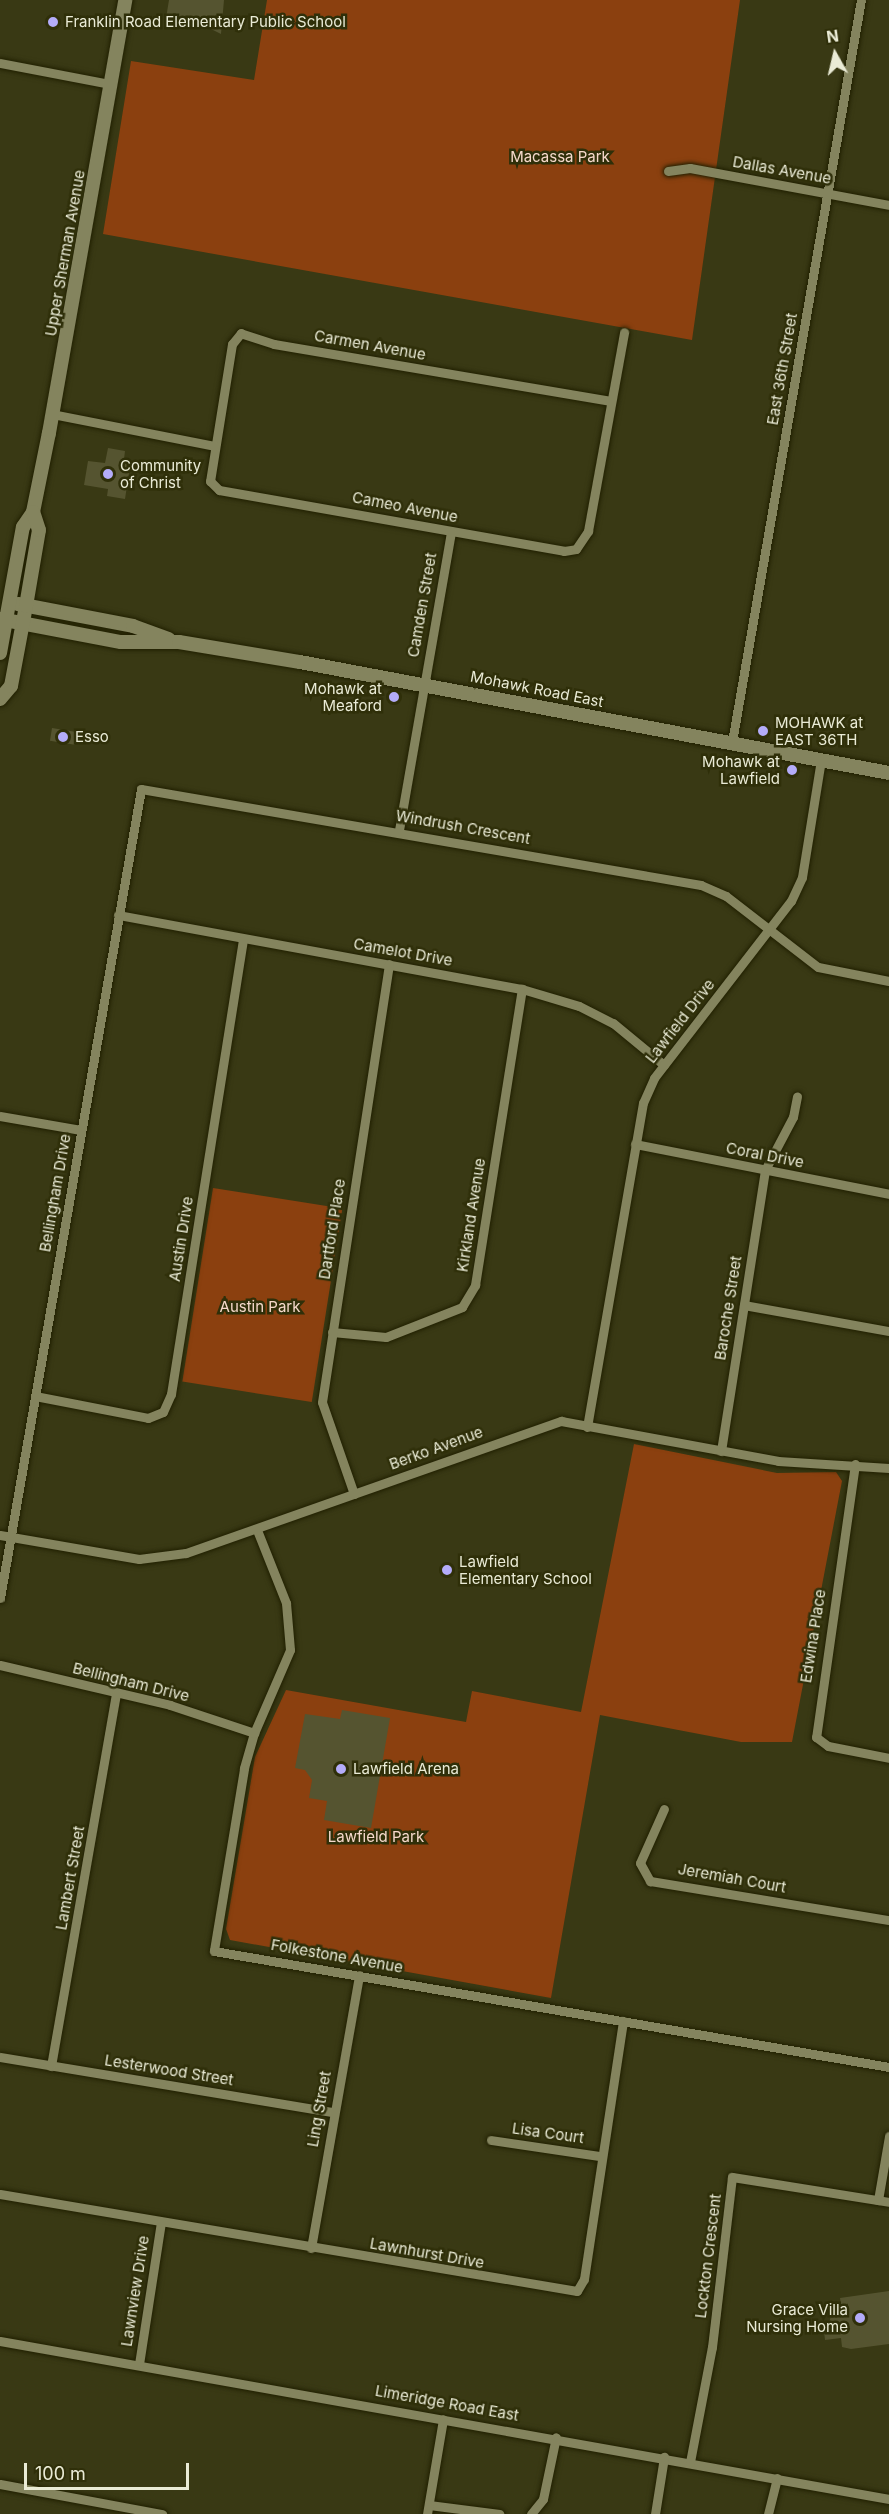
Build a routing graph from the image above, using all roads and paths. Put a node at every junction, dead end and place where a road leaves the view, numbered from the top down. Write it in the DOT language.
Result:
graph roads {
  1 [pos="125,0"];
  2 [pos="861,0"];
  3 [pos="0,63"];
  4 [pos="110,84"];
  5 [pos="669,171"];
  6 [pos="828,193"];
  7 [pos="889,205"];
  8 [pos="624,332"];
  9 [pos="611,401"];
  10 [pos="52,414"];
  11 [pos="215,446"];
  12 [pos="33,512"];
  13 [pos="451,531"];
  14 [pos="5,601"];
  15 [pos="26,606"];
  16 [pos="3,620"];
  17 [pos="23,624"];
  18 [pos="179,642"];
  19 [pos="0,653"];
  20 [pos="423,684"];
  21 [pos="0,699"];
  22 [pos="732,742"];
  23 [pos="821,759"];
  24 [pos="889,773"];
  25 [pos="139,793"];
  26 [pos="399,830"];
  27 [pos="118,915"];
  28 [pos="769,933"];
  29 [pos="243,939"];
  30 [pos="389,964"];
  31 [pos="889,981"];
  32 [pos="522,989"];
  33 [pos="664,1065"];
  34 [pos="797,1096"];
  35 [pos="0,1116"];
  36 [pos="81,1130"];
  37 [pos="635,1144"];
  38 [pos="765,1170"];
  39 [pos="889,1194"];
  40 [pos="744,1305"];
  41 [pos="889,1331"];
  42 [pos="332,1332"];
  43 [pos="35,1396"];
  44 [pos="587,1427"];
  45 [pos="721,1451"];
  46 [pos="855,1464"];
  47 [pos="889,1468"];
  48 [pos="354,1494"];
  49 [pos="257,1530"];
  50 [pos="0,1535"];
  51 [pos="11,1538"];
  52 [pos="0,1598"];
  53 [pos="0,1665"];
  54 [pos="116,1693"];
  55 [pos="254,1733"];
  56 [pos="889,1758"];
  57 [pos="664,1809"];
  58 [pos="889,1920"];
  59 [pos="359,1975"];
  60 [pos="623,2020"];
  61 [pos="0,2057"];
  62 [pos="51,2066"];
  63 [pos="889,2067"];
  64 [pos="334,2112"];
  65 [pos="889,2136"];
  66 [pos="491,2140"];
  67 [pos="600,2156"];
  68 [pos="0,2194"];
  69 [pos="878,2200"];
  70 [pos="889,2202"];
  71 [pos="161,2222"];
  72 [pos="311,2248"];
  73 [pos="0,2341"];
  74 [pos="139,2364"];
  75 [pos="443,2419"];
  76 [pos="556,2437"];
  77 [pos="664,2457"];
  78 [pos="690,2462"];
  79 [pos="777,2478"];
  80 [pos="0,2484"];
  81 [pos="889,2499"];
  82 [pos="428,2510"];
  83 [pos="162,2514"];
  84 [pos="499,2514"];
  85 [pos="531,2514"];
  86 [pos="655,2514"];
  87 [pos="768,2514"];
  1 -- 4 [label="main road, Upper Sherman Avenue"];
  2 -- 6 [label="street, East 36th Street"];
  3 -- 4 [label="street"];
  4 -- 10 [label="main road, Upper Sherman Avenue"];
  5 -- 6 [label="street, Dallas Avenue"];
  6 -- 7 [label="street, Dallas Avenue"];
  6 -- 22 [label="street, East 36th Street"];
  8 -- 9 [label="street, Cameo Avenue"];
  9 -- 11 [label="street, Carmen Avenue"];
  9 -- 13 [label="street, Cameo Avenue"];
  10 -- 11 [label="street"];
  10 -- 12 [label="main road, Upper Sherman Avenue"];
  11 -- 13 [label="street, Cameo Avenue"];
  12 -- 14 [label="main road, Upper Sherman Avenue"];
  12 -- 15 [label="main road, Upper Sherman Avenue"];
  13 -- 20 [label="street, Camden Street"];
  14 -- 15 [label="main road, Mohawk Road East"];
  14 -- 16 [label="main road, Upper Sherman Avenue"];
  15 -- 17 [label="main road, Upper Sherman Avenue"];
  15 -- 18 [label="main road, Mohawk Road East"];
  16 -- 17 [label="main road, Mohawk Road East"];
  16 -- 19 [label="main road, Upper Sherman Avenue"];
  17 -- 18 [label="main road, Mohawk Road East"];
  17 -- 21 [label="main road, Upper Sherman Avenue"];
  18 -- 20 [label="main road, Mohawk Road East"];
  20 -- 22 [label="main road, Mohawk Road East"];
  20 -- 26 [label="street, Camden Street"];
  22 -- 23 [label="main road, Mohawk Road East"];
  23 -- 24 [label="main road, Mohawk Road East"];
  23 -- 28 [label="street, Lawfield Drive"];
  25 -- 26 [label="street, Windrush Crescent"];
  25 -- 27 [label="street, Bellingham Drive"];
  26 -- 28 [label="street, Windrush Crescent"];
  27 -- 29 [label="street, Camelot Drive"];
  27 -- 36 [label="street, Bellingham Drive"];
  28 -- 31 [label="street, Windrush Crescent"];
  28 -- 33 [label="street, Lawfield Drive"];
  29 -- 30 [label="street, Camelot Drive"];
  29 -- 43 [label="street, Austin Drive"];
  30 -- 32 [label="street, Camelot Drive"];
  30 -- 42 [label="street, Dartford Place"];
  32 -- 33 [label="street, Camelot Drive"];
  32 -- 42 [label="street, Kirkland Avenue"];
  33 -- 37 [label="street, Lawfield Drive"];
  34 -- 38 [label="street, Baroche Street"];
  35 -- 36 [label="street"];
  36 -- 43 [label="street, Bellingham Drive"];
  37 -- 38 [label="street, Coral Drive"];
  37 -- 44 [label="street, Lawfield Drive"];
  38 -- 39 [label="street, Coral Drive"];
  38 -- 40 [label="street, Baroche Street"];
  40 -- 41 [label="street"];
  40 -- 45 [label="street, Baroche Street"];
  42 -- 48 [label="street, Dartford Place"];
  43 -- 51 [label="street, Bellingham Drive"];
  44 -- 45 [label="street, Berko Avenue"];
  44 -- 48 [label="street, Berko Avenue"];
  45 -- 46 [label="street, Berko Avenue"];
  46 -- 47 [label="street, Berko Avenue"];
  46 -- 56 [label="street, Edwina Place"];
  48 -- 49 [label="street, Berko Avenue"];
  49 -- 51 [label="street, Berko Avenue"];
  49 -- 55 [label="street, Folkestone Avenue"];
  50 -- 51 [label="street, Berko Avenue"];
  51 -- 52 [label="street, Bellingham Drive"];
  53 -- 54 [label="street, Bellingham Drive"];
  54 -- 55 [label="street, Bellingham Drive"];
  54 -- 62 [label="street, Lambert Street"];
  55 -- 59 [label="street, Folkestone Avenue"];
  57 -- 58 [label="street, Jeremiah Court"];
  59 -- 60 [label="street, Folkestone Avenue"];
  59 -- 64 [label="street, Ling Street"];
  60 -- 63 [label="street, Folkestone Avenue"];
  60 -- 67 [label="street, Lawnhurst Drive"];
  61 -- 62 [label="street, Lesterwood Street"];
  62 -- 64 [label="street, Lesterwood Street"];
  64 -- 72 [label="street, Ling Street"];
  65 -- 69 [label="street"];
  66 -- 67 [label="street, Lisa Court"];
  67 -- 72 [label="street, Lawnhurst Drive"];
  68 -- 71 [label="street, Lawnhurst Drive"];
  69 -- 70 [label="street, Lockton Crescent"];
  69 -- 78 [label="street, Lockton Crescent"];
  71 -- 72 [label="street, Lawnhurst Drive"];
  71 -- 74 [label="street, Lawnview Drive"];
  73 -- 74 [label="street, Limeridge Road East"];
  74 -- 75 [label="street, Limeridge Road East"];
  75 -- 76 [label="street, Limeridge Road East"];
  75 -- 82 [label="street"];
  76 -- 77 [label="street, Limeridge Road East"];
  76 -- 85 [label="street"];
  77 -- 78 [label="street, Limeridge Road East"];
  77 -- 86 [label="street"];
  78 -- 79 [label="street, Limeridge Road East"];
  79 -- 81 [label="street, Limeridge Road East"];
  79 -- 87 [label="street"];
  80 -- 83 [label="street"];
  82 -- 84 [label="street"];
}
